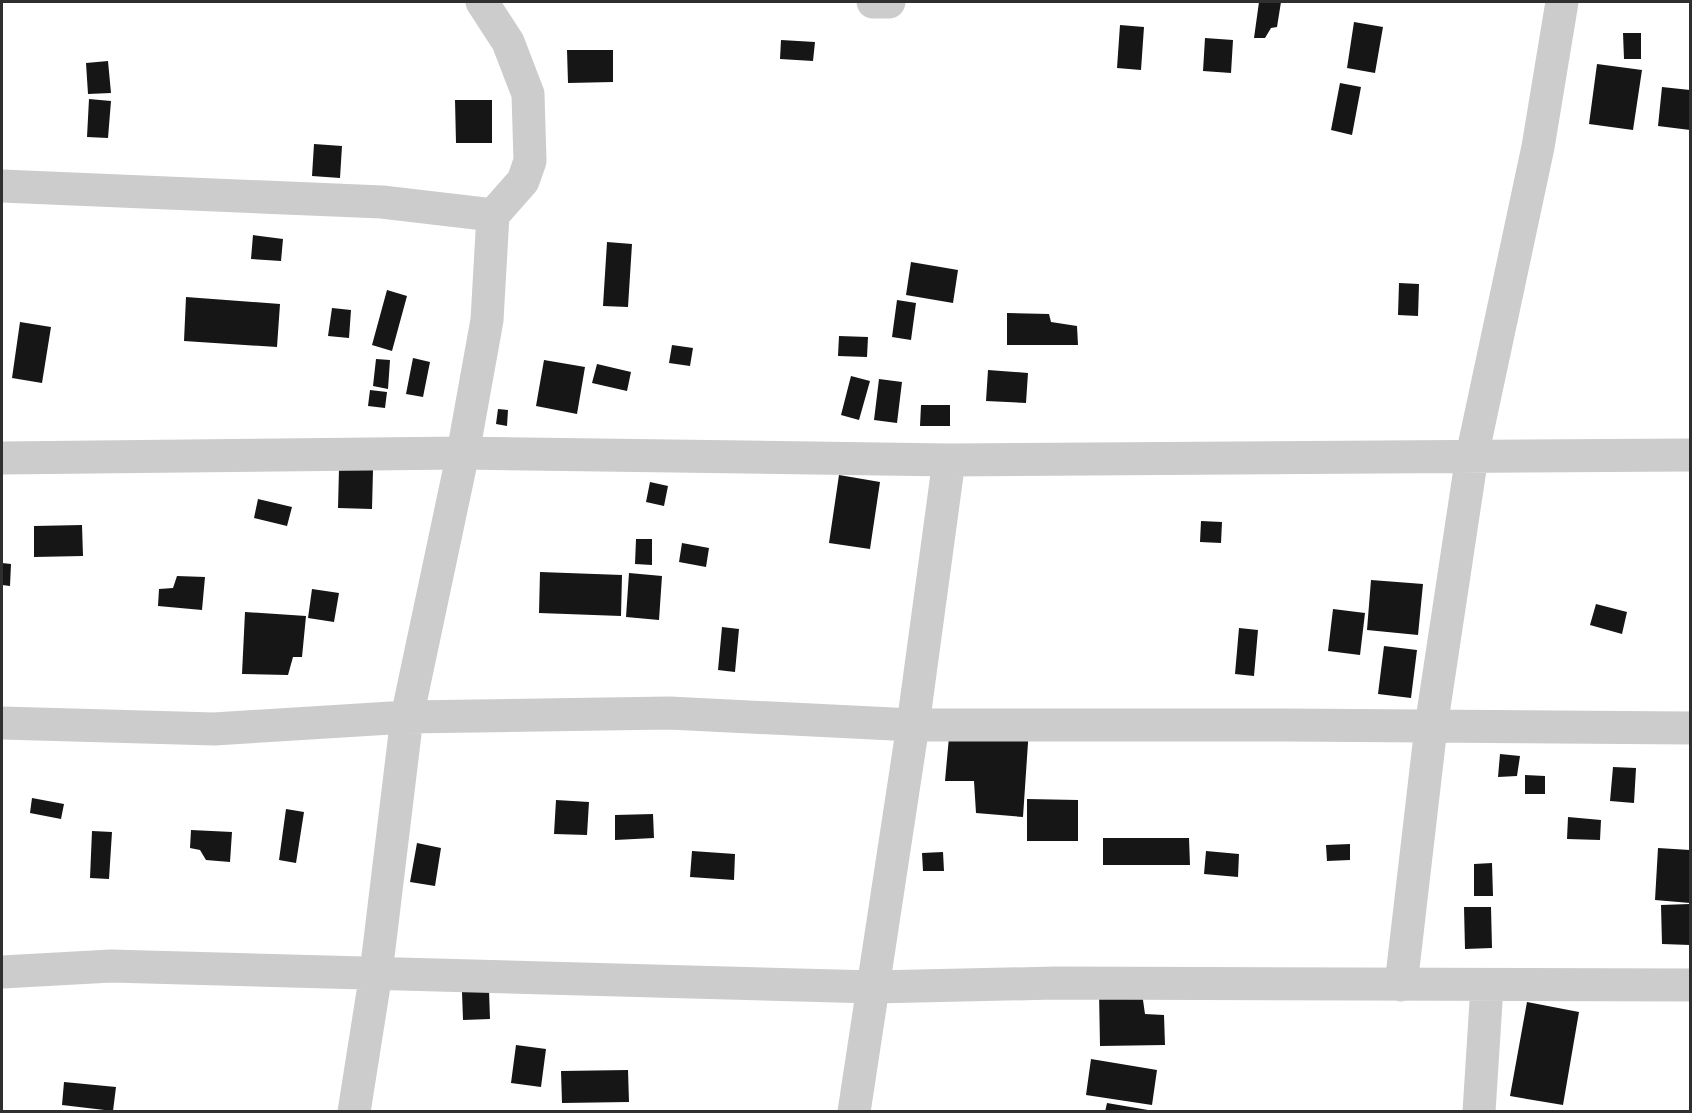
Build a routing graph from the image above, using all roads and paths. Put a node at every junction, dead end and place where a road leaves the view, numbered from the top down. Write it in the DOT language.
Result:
graph roads {
  1 [pos="482,2"];
  2 [pos="873,2"];
  3 [pos="889,2"];
  4 [pos="1562,2"];
  5 [pos="2,186"];
  6 [pos="493,215"];
  7 [pos="464,453"];
  8 [pos="1472,456"];
  9 [pos="1690,456"];
  10 [pos="2,458"];
  11 [pos="949,460"];
  12 [pos="407,717"];
  13 [pos="2,723"];
  14 [pos="913,725"];
  15 [pos="1431,727"];
  16 [pos="1690,728"];
  17 [pos="2,972"];
  18 [pos="376,973"];
  19 [pos="1401,985"];
  20 [pos="1487,986"];
  21 [pos="1690,986"];
  22 [pos="874,987"];
  23 [pos="354,1112"];
  24 [pos="854,1112"];
  25 [pos="1479,1112"];
  1 -- 6 [label="street"];
  2 -- 3 [label="street"];
  4 -- 8 [label="street"];
  5 -- 6 [label="street"];
  6 -- 7 [label="street"];
  7 -- 10 [label="street"];
  7 -- 11 [label="street"];
  7 -- 12 [label="street"];
  8 -- 9 [label="street"];
  8 -- 11 [label="street"];
  8 -- 15 [label="street"];
  11 -- 14 [label="street"];
  12 -- 13 [label="street"];
  12 -- 14 [label="street"];
  12 -- 18 [label="street"];
  14 -- 15 [label="street"];
  14 -- 22 [label="street"];
  15 -- 16 [label="street"];
  15 -- 19 [label="street"];
  17 -- 18 [label="street"];
  18 -- 22 [label="street"];
  18 -- 23 [label="street"];
  19 -- 20 [label="street"];
  19 -- 22 [label="street"];
  20 -- 21 [label="street"];
  20 -- 25 [label="street"];
  22 -- 24 [label="street"];
}
